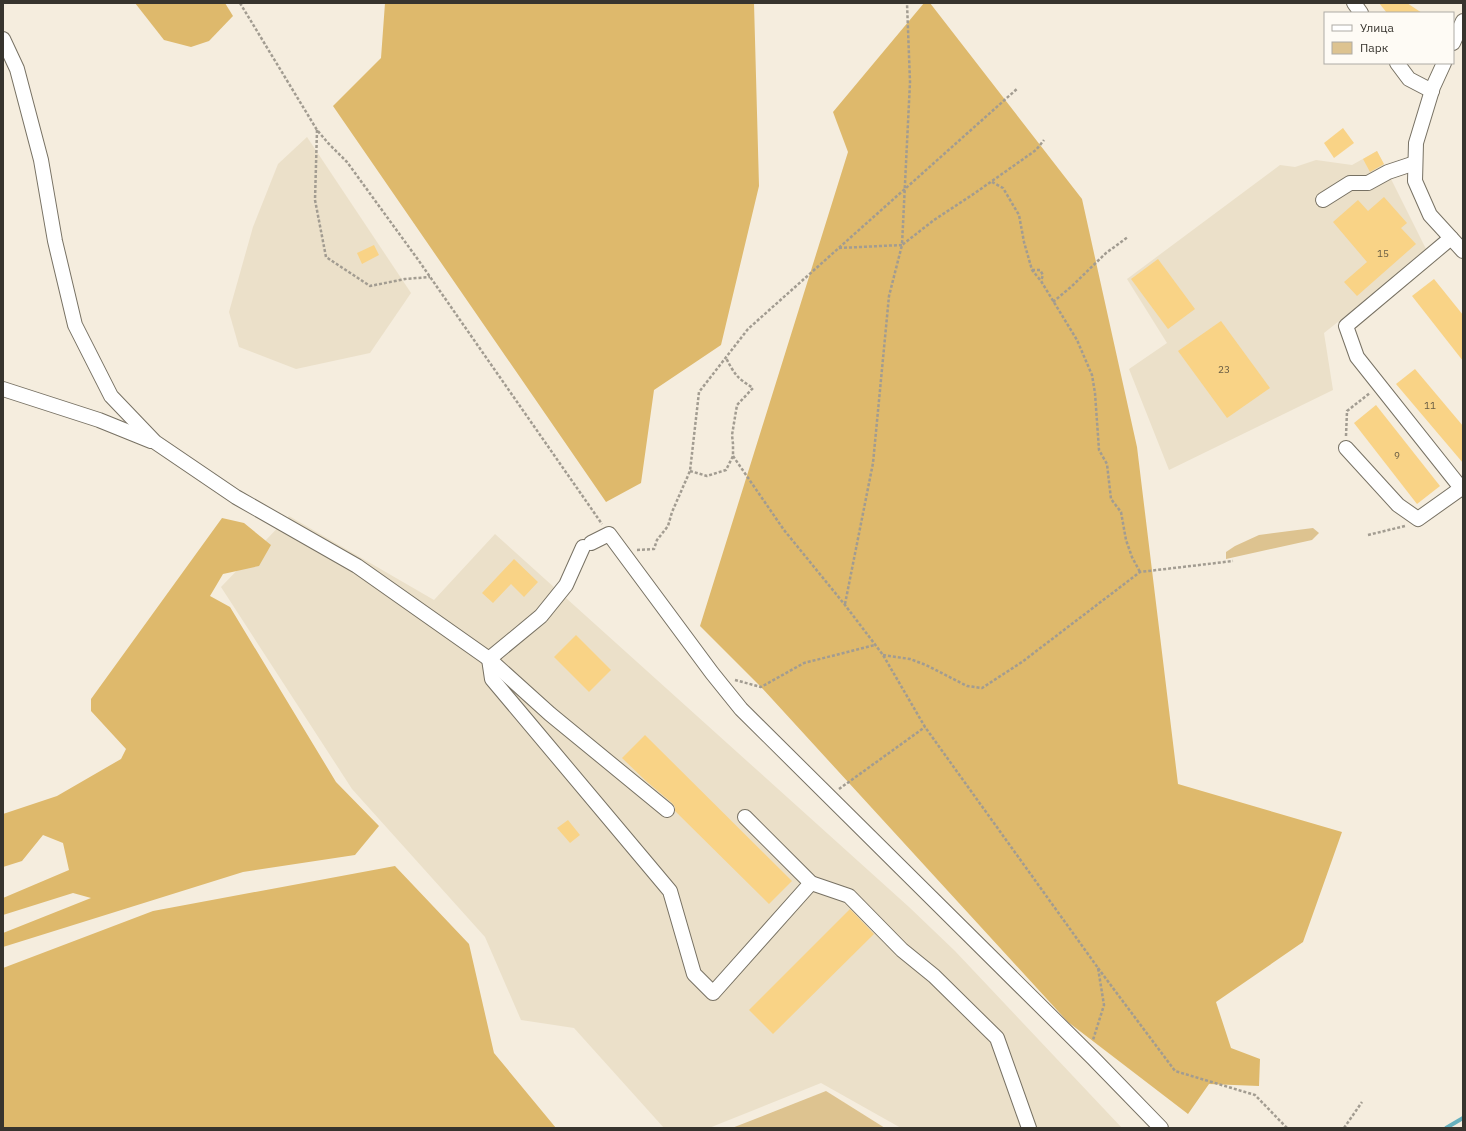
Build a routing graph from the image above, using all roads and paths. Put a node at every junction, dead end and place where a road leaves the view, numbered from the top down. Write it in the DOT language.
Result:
graph roads {
  1 [pos="240,3"];
  2 [pos="907,3"];
  3 [pos="1354,3"];
  4 [pos="1361,12"];
  5 [pos="1463,21"];
  6 [pos="3,39"];
  7 [pos="1454,41"];
  8 [pos="1398,64"];
  9 [pos="1444,64"];
  10 [pos="1018,88"];
  11 [pos="1432,91"];
  12 [pos="318,130"];
  13 [pos="1044,140"];
  14 [pos="1415,163"];
  15 [pos="992,182"];
  16 [pos="905,189"];
  17 [pos="1323,200"];
  18 [pos="1128,237"];
  19 [pos="1451,238"];
  20 [pos="902,245"];
  21 [pos="839,248"];
  22 [pos="1463,251"];
  23 [pos="1032,270"];
  24 [pos="430,277"];
  25 [pos="1041,281"];
  26 [pos="1053,302"];
  27 [pos="726,358"];
  28 [pos="1380,385"];
  29 [pos="3,389"];
  30 [pos="155,442"];
  31 [pos="1346,448"];
  32 [pos="733,456"];
  33 [pos="690,471"];
  34 [pos="1462,487"];
  35 [pos="1418,520"];
  36 [pos="1368,535"];
  37 [pos="613,539"];
  38 [pos="1233,561"];
  39 [pos="1140,572"];
  40 [pos="845,605"];
  41 [pos="875,645"];
  42 [pos="883,655"];
  43 [pos="489,659"];
  44 [pos="733,679"];
  45 [pos="925,728"];
  46 [pos="828,797"];
  47 [pos="667,810"];
  48 [pos="745,817"];
  49 [pos="811,883"];
  50 [pos="1098,968"];
  51 [pos="1093,1058"];
  52 [pos="1362,1102"];
  53 [pos="1029,1128"];
  54 [pos="1161,1128"];
  55 [pos="1287,1128"];
  56 [pos="1344,1128"];
  1 -- 12 [label="path"];
  2 -- 16 [label="path"];
  3 -- 4 [label="street"];
  5 -- 7 [label="street"];
  6 -- 30 [label="street"];
  8 -- 11 [label="street"];
  9 -- 11 [label="street"];
  10 -- 16 [label="path"];
  11 -- 14 [label="street"];
  12 -- 24 [label="path"];
  12 -- 24 [label="path"];
  13 -- 15 [label="path"];
  14 -- 17 [label="street"];
  14 -- 19 [label="street"];
  15 -- 20 [label="path"];
  15 -- 23 [label="path"];
  16 -- 20 [label="path"];
  16 -- 21 [label="path"];
  18 -- 26 [label="path"];
  19 -- 22 [label="street"];
  19 -- 28 [label="street"];
  20 -- 21 [label="path"];
  20 -- 40 [label="path"];
  21 -- 27 [label="path"];
  23 -- 25 [label="path"];
  23 -- 25 [label="path"];
  24 -- 37 [label="path"];
  25 -- 26 [label="path"];
  26 -- 39 [label="path"];
  27 -- 32 [label="path"];
  27 -- 33 [label="path"];
  28 -- 31 [label="path"];
  28 -- 34 [label="street"];
  29 -- 30 [label="street"];
  30 -- 43 [label="street"];
  31 -- 35 [label="street"];
  32 -- 33 [label="path"];
  32 -- 40 [label="path"];
  33 -- 37 [label="path"];
  34 -- 35 [label="street"];
  35 -- 36 [label="path"];
  37 -- 43 [label="street"];
  37 -- 46 [label="street"];
  38 -- 39 [label="path"];
  39 -- 42 [label="path"];
  40 -- 41 [label="path"];
  41 -- 42 [label="path"];
  41 -- 44 [label="path"];
  42 -- 45 [label="path"];
  43 -- 47 [label="street"];
  43 -- 49 [label="street"];
  45 -- 46 [label="path"];
  45 -- 50 [label="path"];
  46 -- 51 [label="street"];
  48 -- 49 [label="street"];
  49 -- 53 [label="street"];
  50 -- 51 [label="path"];
  50 -- 55 [label="path"];
  51 -- 54 [label="street"];
  52 -- 56 [label="path"];
}
